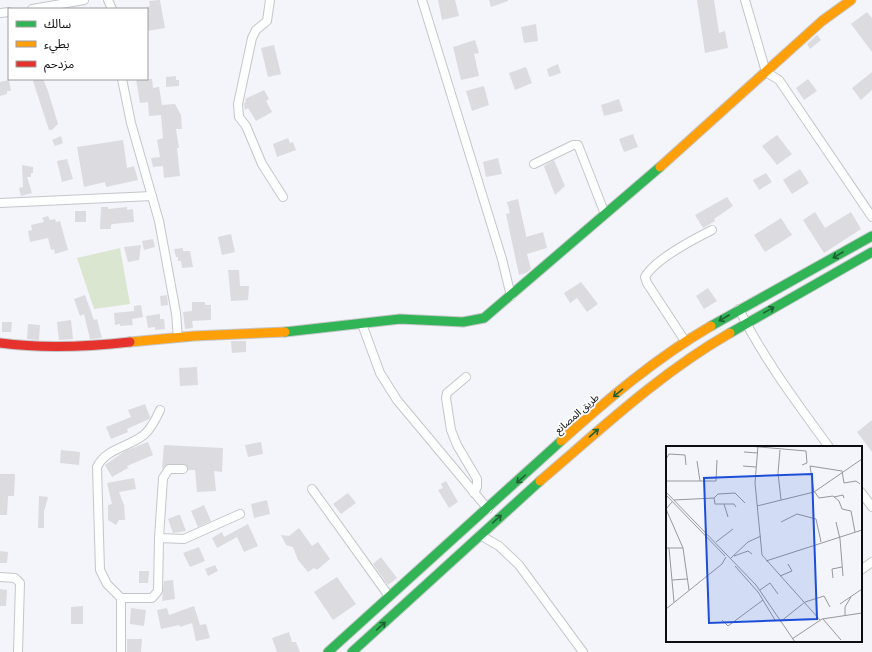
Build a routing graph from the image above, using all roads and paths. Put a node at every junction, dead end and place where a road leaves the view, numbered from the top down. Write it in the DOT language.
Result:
graph roads {
  1 [pos="84,0"];
  2 [pos="270,0"];
  3 [pos="422,0"];
  4 [pos="745,0"];
  5 [pos="851,0"];
  6 [pos="38,8"];
  7 [pos="766,72"];
  8 [pos="122,80"];
  9 [pos="534,164"];
  10 [pos="152,196"];
  11 [pos="283,197"];
  12 [pos="0,203"];
  13 [pos="605,214"];
  14 [pos="872,218"];
  15 [pos="712,230"];
  16 [pos="872,236"];
  17 [pos="872,252"];
  18 [pos="511,296"];
  19 [pos="739,309"];
  20 [pos="746,323"];
  21 [pos="362,324"];
  22 [pos="178,338"];
  23 [pos="685,341"];
  24 [pos="0,343"];
  25 [pos="466,378"];
  26 [pos="160,410"];
  27 [pos="828,446"];
  28 [pos="183,469"];
  29 [pos="312,489"];
  30 [pos="474,493"];
  31 [pos="862,493"];
  32 [pos="872,508"];
  33 [pos="488,509"];
  34 [pos="240,514"];
  35 [pos="480,535"];
  36 [pos="159,538"];
  37 [pos="872,562"];
  38 [pos="862,569"];
  39 [pos="0,577"];
  40 [pos="389,596"];
  41 [pos="121,598"];
  42 [pos="18,652"];
  43 [pos="121,652"];
  44 [pos="328,652"];
  45 [pos="352,652"];
  46 [pos="582,652"];
  1 -- 6 [label="street"];
  2 -- 11 [label="street"];
  3 -- 18 [label="street"];
  4 -- 7 [label="street"];
  5 -- 7 [label="main road"];
  7 -- 13 [label="main road"];
  7 -- 14 [label="street"];
  8 -- 10 [label="street"];
  9 -- 13 [label="street"];
  10 -- 12 [label="street"];
  10 -- 22 [label="street"];
  13 -- 18 [label="main road"];
  15 -- 23 [label="street"];
  16 -- 19 [label="main road, طريق المصانع, one-way"];
  20 -- 17 [label="main road, one-way"];
  18 -- 21 [label="main road"];
  19 -- 20 [label="street"];
  19 -- 23 [label="main road, طريق المصانع, one-way"];
  20 -- 27 [label="street"];
  35 -- 20 [label="main road, one-way"];
  21 -- 22 [label="main road"];
  21 -- 30 [label="street"];
  22 -- 24 [label="main road"];
  23 -- 33 [label="main road, طريق المصانع, one-way"];
  25 -- 30 [label="street"];
  26 -- 41 [label="street"];
  28 -- 36 [label="street"];
  29 -- 40 [label="street"];
  30 -- 33 [label="street"];
  31 -- 32 [label="street"];
  33 -- 40 [label="main road, طريق المصانع"];
  34 -- 36 [label="street"];
  45 -- 35 [label="main road, one-way"];
  35 -- 46 [label="street"];
  36 -- 41 [label="street"];
  37 -- 38 [label="street"];
  39 -- 42 [label="street"];
  40 -- 44 [label="main road, طريق المصانع"];
  41 -- 43 [label="street"];
}
